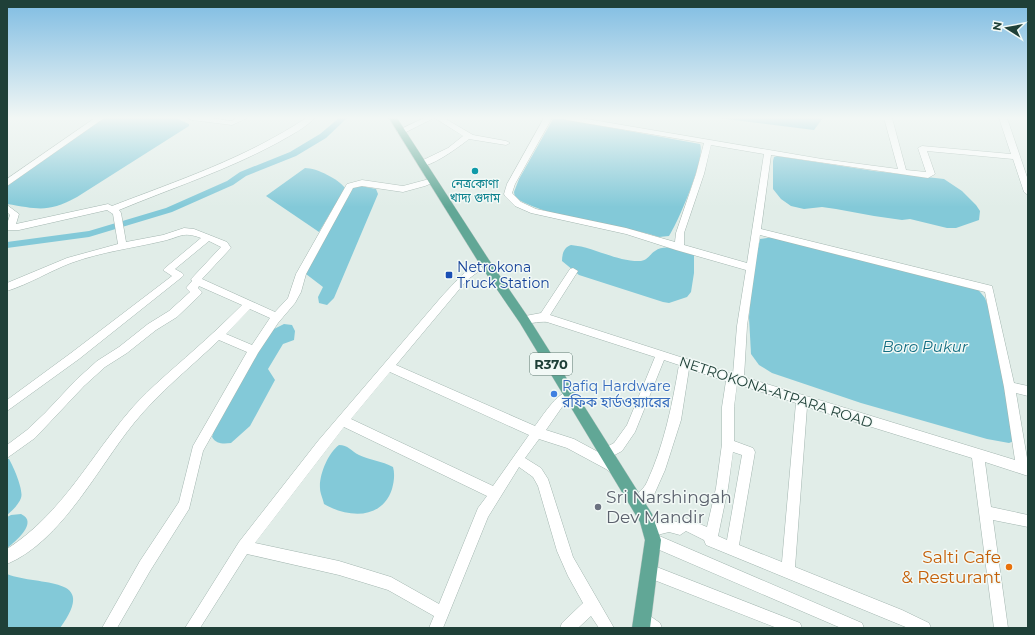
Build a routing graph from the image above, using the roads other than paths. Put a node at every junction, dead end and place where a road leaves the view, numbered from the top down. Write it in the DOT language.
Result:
graph roads {
  1 [pos="58,148"];
  2 [pos="263,148"];
  3 [pos="412,148"];
  4 [pos="454,148"];
  5 [pos="531,148"];
  6 [pos="707,148"];
  7 [pos="742,148"];
  8 [pos="896,148"];
  9 [pos="1013,148"];
  10 [pos="768,152"];
  11 [pos="1016,157"];
  12 [pos="422,164"];
  13 [pos="903,172"];
  14 [pos="433,181"];
  15 [pos="7,183"];
  16 [pos="1028,192"];
  17 [pos="7,208"];
  18 [pos="115,211"];
  19 [pos="9,227"];
  20 [pos="757,231"];
  21 [pos="207,238"];
  22 [pos="124,244"];
  23 [pos="678,248"];
  24 [pos="485,263"];
  25 [pos="751,268"];
  26 [pos="572,272"];
  27 [pos="198,282"];
  28 [pos="7,287"];
  29 [pos="248,305"];
  30 [pos="277,317"];
  31 [pos="544,317"];
  32 [pos="524,320"];
  33 [pos="218,335"];
  34 [pos="254,350"];
  35 [pos="661,355"];
  36 [pos="685,363"];
  37 [pos="389,367"];
  38 [pos="735,380"];
  39 [pos="1009,387"];
  40 [pos="1028,391"];
  41 [pos="569,395"];
  42 [pos="802,401"];
  43 [pos="7,406"];
  44 [pos="343,421"];
  45 [pos="538,433"];
  46 [pos="728,445"];
  47 [pos="7,452"];
  48 [pos="605,454"];
  49 [pos="978,455"];
  50 [pos="516,460"];
  51 [pos="1025,469"];
  52 [pos="616,472"];
  53 [pos="495,493"];
  54 [pos="637,504"];
  55 [pos="985,512"];
  56 [pos="1027,523"];
  57 [pos="652,535"];
  58 [pos="711,536"];
  59 [pos="244,547"];
  60 [pos="732,548"];
  61 [pos="7,557"];
  62 [pos="649,571"];
  63 [pos="788,572"];
  64 [pos="592,606"];
  65 [pos="442,613"];
  66 [pos="642,623"];
  67 [pos="109,628"];
  68 [pos="192,628"];
  69 [pos="436,628"];
  70 [pos="567,628"];
  71 [pos="607,628"];
  72 [pos="655,628"];
  73 [pos="795,628"];
  74 [pos="857,628"];
  75 [pos="924,628"];
  76 [pos="1001,628"];
  1 -- 15 [label="street"];
  2 -- 18 [label="street"];
  3 -- 12 [label="main road, R370"];
  4 -- 12 [label="street"];
  5 -- 23 [label="street"];
  6 -- 23 [label="street"];
  7 -- 10 [label="street"];
  8 -- 13 [label="street"];
  9 -- 11 [label="street"];
  10 -- 13 [label="street"];
  10 -- 20 [label="street"];
  11 -- 13 [label="street"];
  11 -- 16 [label="street"];
  12 -- 14 [label="main road, R370"];
  14 -- 24 [label="main road, R370"];
  14 -- 30 [label="street"];
  17 -- 19 [label="street"];
  18 -- 19 [label="street"];
  18 -- 22 [label="street"];
  20 -- 25 [label="street"];
  20 -- 39 [label="street"];
  21 -- 22 [label="street"];
  21 -- 27 [label="street"];
  21 -- 43 [label="street"];
  22 -- 28 [label="street"];
  23 -- 25 [label="street"];
  24 -- 32 [label="main road, R370"];
  24 -- 37 [label="street"];
  25 -- 38 [label="street"];
  26 -- 31 [label="street"];
  27 -- 29 [label="street"];
  27 -- 47 [label="street"];
  29 -- 30 [label="street"];
  29 -- 33 [label="street"];
  30 -- 34 [label="street"];
  31 -- 32 [label="street, NETROKONA-ATPARA ROAD"];
  31 -- 35 [label="street, NETROKONA-ATPARA ROAD"];
  32 -- 41 [label="main road, R370"];
  33 -- 34 [label="street"];
  33 -- 61 [label="street"];
  34 -- 67 [label="street"];
  35 -- 36 [label="street, NETROKONA-ATPARA ROAD"];
  35 -- 48 [label="street"];
  36 -- 38 [label="street, NETROKONA-ATPARA ROAD"];
  36 -- 54 [label="street"];
  37 -- 44 [label="street"];
  37 -- 45 [label="street"];
  38 -- 42 [label="street, NETROKONA-ATPARA ROAD"];
  38 -- 46 [label="street"];
  39 -- 40 [label="street"];
  39 -- 51 [label="street"];
  41 -- 45 [label="street"];
  41 -- 48 [label="main road, R370"];
  42 -- 49 [label="street, NETROKONA-ATPARA ROAD"];
  42 -- 63 [label="street"];
  44 -- 53 [label="street"];
  44 -- 59 [label="street"];
  45 -- 50 [label="street"];
  45 -- 52 [label="street"];
  46 -- 58 [label="street"];
  46 -- 60 [label="street"];
  48 -- 52 [label="main road, R370"];
  49 -- 51 [label="street, NETROKONA-ATPARA ROAD"];
  49 -- 55 [label="street"];
  50 -- 53 [label="street"];
  50 -- 64 [label="street"];
  52 -- 54 [label="main road, R370"];
  53 -- 65 [label="street"];
  54 -- 57 [label="main road, R370"];
  55 -- 56 [label="street"];
  55 -- 76 [label="street"];
  57 -- 58 [label="street"];
  57 -- 62 [label="main road"];
  57 -- 74 [label="street"];
  58 -- 60 [label="street"];
  59 -- 65 [label="street"];
  59 -- 68 [label="street"];
  60 -- 63 [label="street"];
  62 -- 66 [label="main road"];
  62 -- 73 [label="street"];
  63 -- 75 [label="street"];
  64 -- 70 [label="street"];
  64 -- 71 [label="street"];
  65 -- 69 [label="street"];
  66 -- 72 [label="street"];
}
